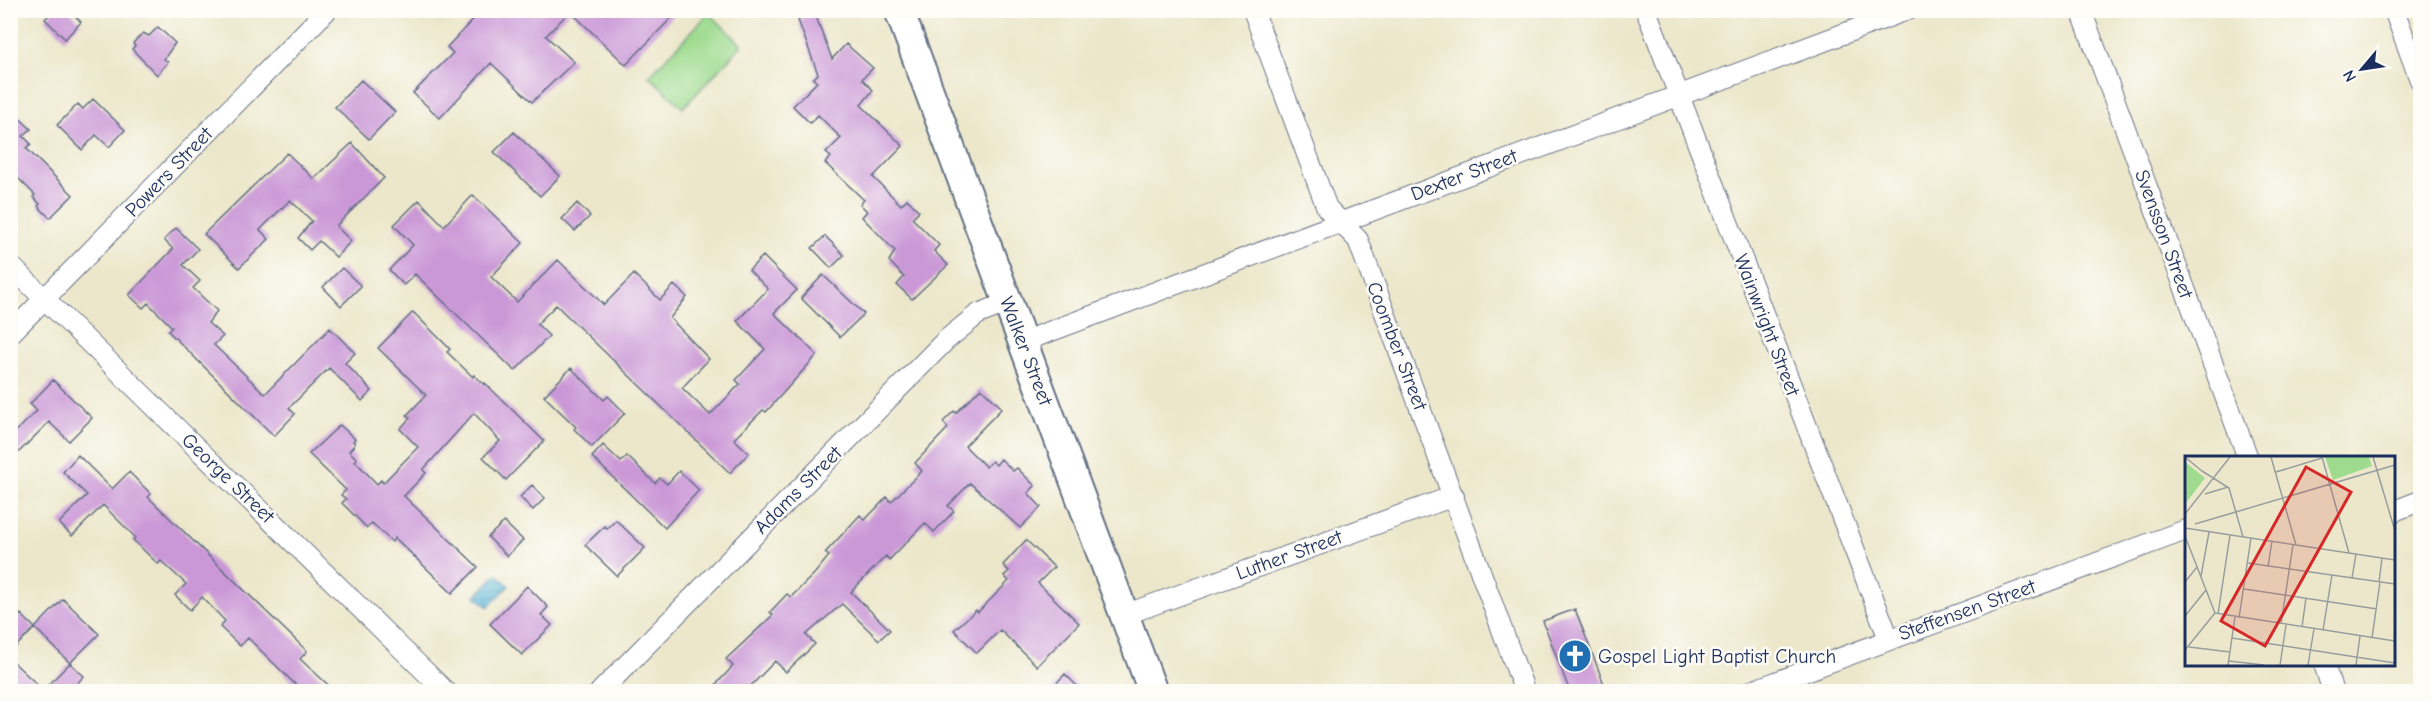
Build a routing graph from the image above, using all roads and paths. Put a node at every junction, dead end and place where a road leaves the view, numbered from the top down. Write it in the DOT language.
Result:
graph roads {
  1 [pos="327,10"];
  2 [pos="899,10"];
  3 [pos="1253,10"];
  4 [pos="1646,10"];
  5 [pos="1907,10"];
  6 [pos="2081,10"];
  7 [pos="2394,10"];
  8 [pos="2421,80"];
  9 [pos="1678,95"];
  10 [pos="1340,222"];
  11 [pos="10,265"];
  12 [pos="45,299"];
  13 [pos="1007,303"];
  14 [pos="10,334"];
  15 [pos="1022,342"];
  16 [pos="2247,456"];
  17 [pos="1454,496"];
  18 [pos="2421,501"];
  19 [pos="2395,512"];
  20 [pos="2185,531"];
  21 [pos="1124,615"];
  22 [pos="1889,639"];
  23 [pos="2325,666"];
  24 [pos="446,692"];
  25 [pos="600,692"];
  26 [pos="1153,692"];
  27 [pos="1525,692"];
  28 [pos="1749,692"];
  29 [pos="2333,692"];
  1 -- 12 [label="street, Powers Street"];
  2 -- 13 [label="main road, Walker Street"];
  3 -- 10 [label="street, Coomber Street"];
  4 -- 9 [label="street, Wainwright Street"];
  5 -- 9 [label="street, Dexter Street"];
  6 -- 16 [label="street, Svensson Street"];
  7 -- 8 [label="street"];
  9 -- 10 [label="street, Dexter Street"];
  9 -- 22 [label="street, Wainwright Street"];
  10 -- 15 [label="street, Dexter Street"];
  10 -- 17 [label="street, Coomber Street"];
  11 -- 12 [label="street, George Street"];
  12 -- 14 [label="street, Powers Street"];
  12 -- 24 [label="street, George Street"];
  13 -- 15 [label="main road, Walker Street"];
  13 -- 25 [label="street, Adams Street"];
  15 -- 21 [label="main road, Walker Street"];
  17 -- 21 [label="street, Luther Street"];
  17 -- 27 [label="street, Coomber Street"];
  18 -- 19 [label="street"];
  20 -- 22 [label="street, Steffensen Street"];
  21 -- 26 [label="main road, Walker Street"];
  22 -- 28 [label="street, Steffensen Street"];
  23 -- 29 [label="street"];
}
